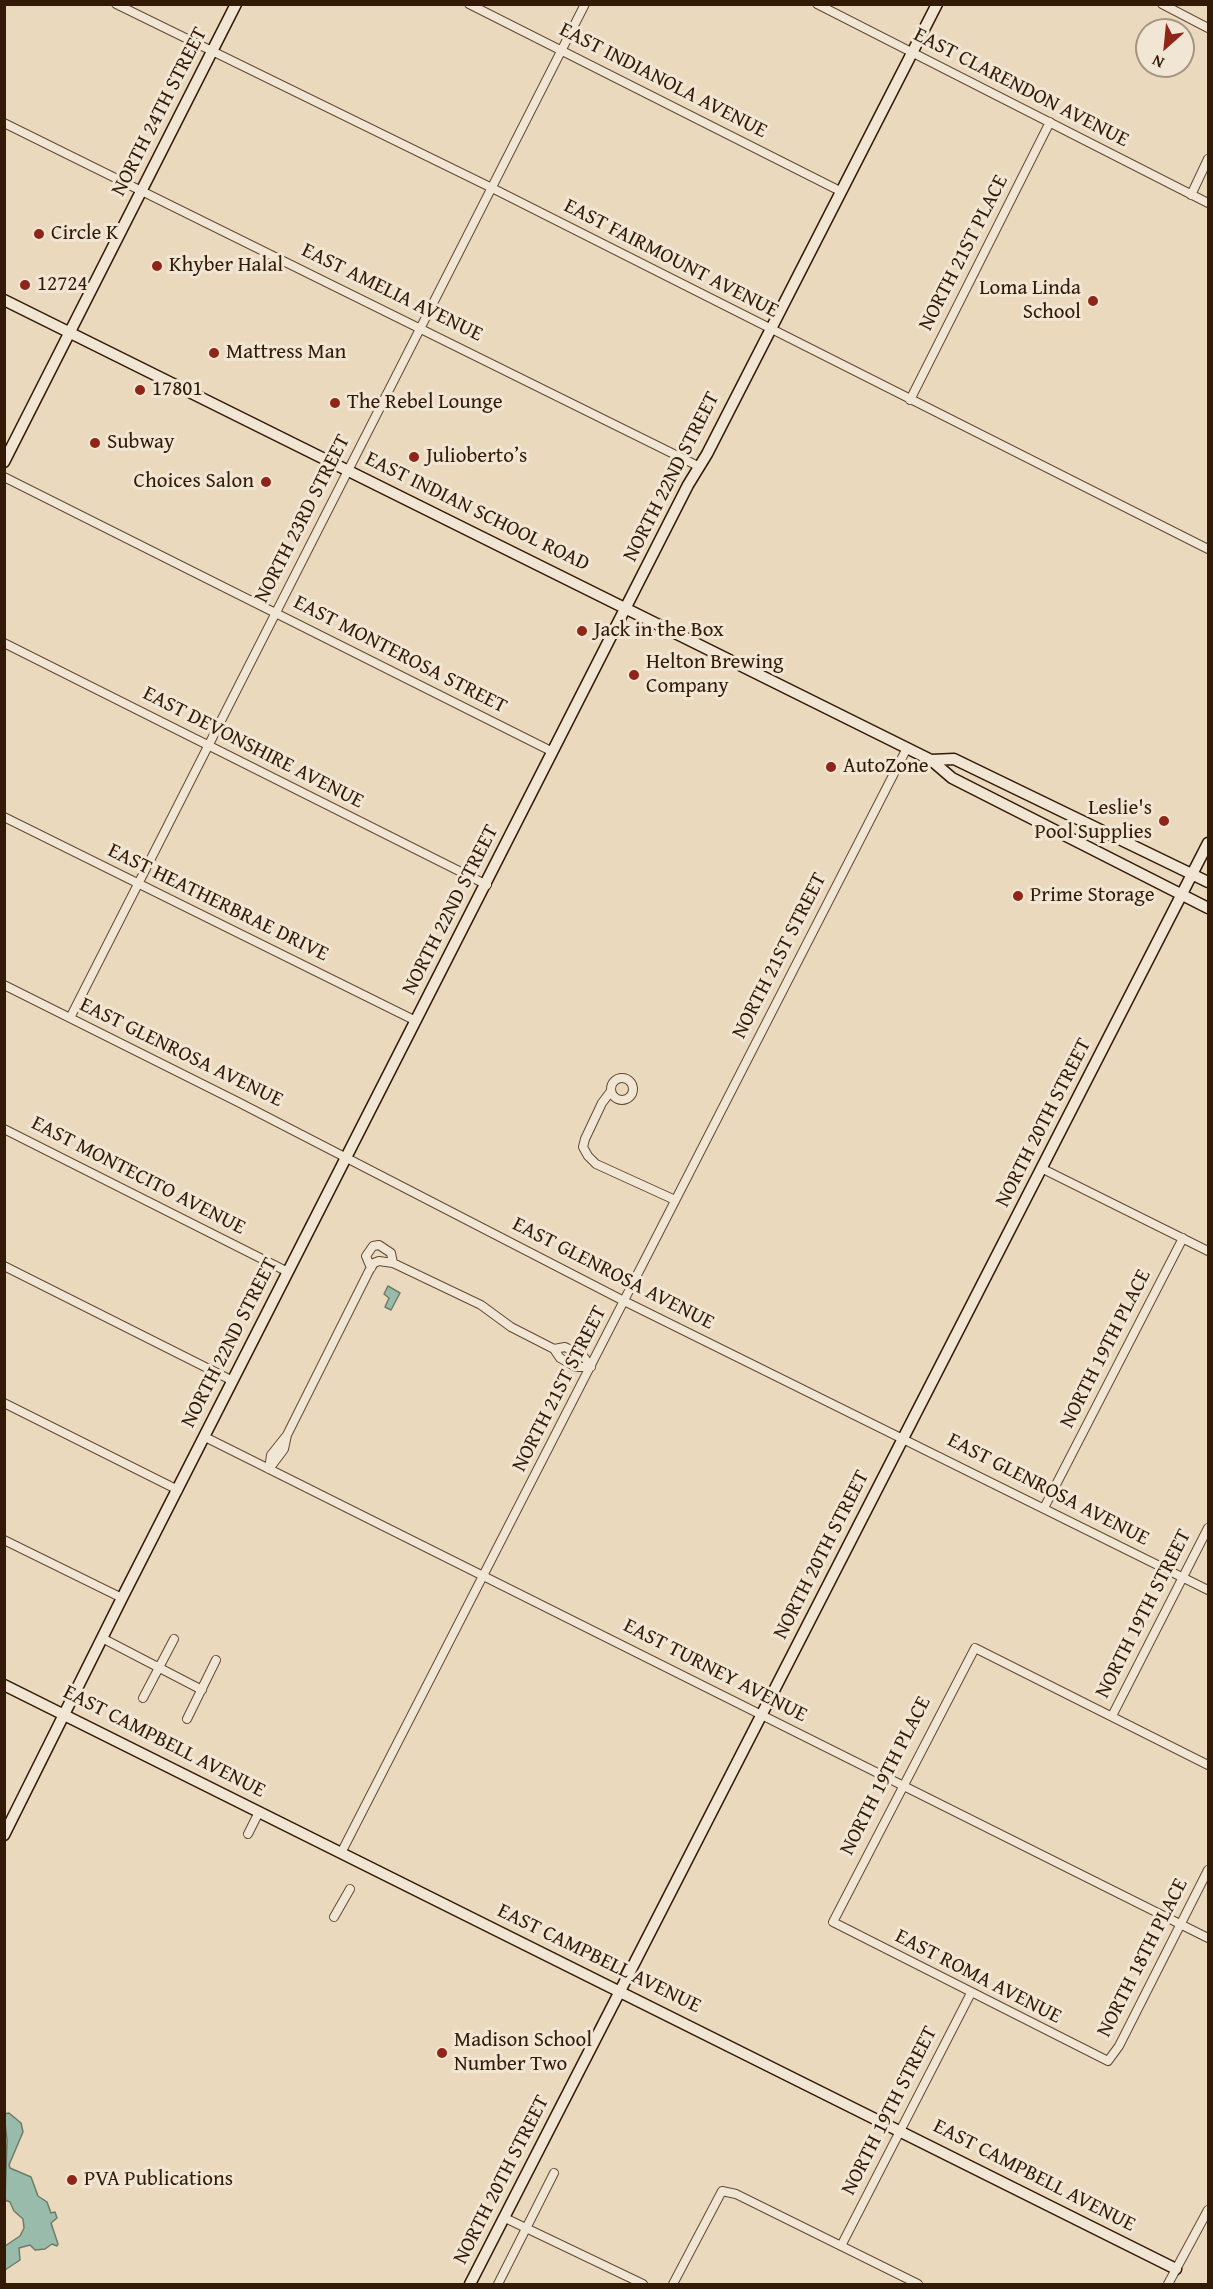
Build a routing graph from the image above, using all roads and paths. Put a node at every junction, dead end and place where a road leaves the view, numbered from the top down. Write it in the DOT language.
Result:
graph roads {
  1 [pos="116,4"];
  2 [pos="236,4"];
  3 [pos="469,4"];
  4 [pos="585,4"];
  5 [pos="817,4"];
  6 [pos="937,4"];
  7 [pos="1162,4"];
  8 [pos="1209,28"];
  9 [pos="213,51"];
  10 [pos="562,51"];
  11 [pos="913,52"];
  12 [pos="1050,122"];
  13 [pos="4,123"];
  14 [pos="1209,159"];
  15 [pos="492,188"];
  16 [pos="142,189"];
  17 [pos="840,191"];
  18 [pos="1191,195"];
  19 [pos="1209,203"];
  20 [pos="4,300"];
  21 [pos="421,328"];
  22 [pos="770,329"];
  23 [pos="70,331"];
  24 [pos="910,400"];
  25 [pos="4,462"];
  26 [pos="698,466"];
  27 [pos="347,469"];
  28 [pos="4,477"];
  29 [pos="1209,549"];
  30 [pos="627,608"];
  31 [pos="276,613"];
  32 [pos="4,643"];
  33 [pos="208,745"];
  34 [pos="907,748"];
  35 [pos="553,752"];
  36 [pos="931,760"];
  37 [pos="4,817"];
  38 [pos="1209,843"];
  39 [pos="1193,874"];
  40 [pos="1209,882"];
  41 [pos="138,884"];
  42 [pos="486,885"];
  43 [pos="1182,895"];
  44 [pos="1209,908"];
  45 [pos="4,986"];
  46 [pos="70,1018"];
  47 [pos="416,1021"];
  48 [pos="611,1091"];
  49 [pos="4,1129"];
  50 [pos="346,1159"];
  51 [pos="1043,1169"];
  52 [pos="675,1200"];
  53 [pos="1183,1238"];
  54 [pos="1209,1251"];
  55 [pos="393,1263"];
  56 [pos="4,1266"];
  57 [pos="371,1268"];
  58 [pos="288,1272"];
  59 [pos="624,1301"];
  60 [pos="591,1367"];
  61 [pos="233,1381"];
  62 [pos="4,1403"];
  63 [pos="205,1437"];
  64 [pos="904,1438"];
  65 [pos="269,1469"];
  66 [pos="178,1490"];
  67 [pos="1044,1508"];
  68 [pos="1209,1528"];
  69 [pos="4,1540"];
  70 [pos="485,1576"];
  71 [pos="1183,1578"];
  72 [pos="1209,1590"];
  73 [pos="122,1598"];
  74 [pos="102,1638"];
  75 [pos="174,1639"];
  76 [pos="216,1660"];
  77 [pos="159,1667"];
  78 [pos="4,1685"];
  79 [pos="202,1690"];
  80 [pos="143,1698"];
  81 [pos="64,1714"];
  82 [pos="762,1715"];
  83 [pos="1112,1716"];
  84 [pos="187,1719"];
  85 [pos="1209,1765"];
  86 [pos="902,1785"];
  87 [pos="259,1812"];
  88 [pos="248,1834"];
  89 [pos="4,1835"];
  90 [pos="341,1853"];
  91 [pos="1209,1870"];
  92 [pos="350,1888"];
  93 [pos="334,1917"];
  94 [pos="832,1922"];
  95 [pos="1181,1924"];
  96 [pos="1209,1938"];
  97 [pos="621,1992"];
  98 [pos="971,1993"];
  99 [pos="1108,2061"];
  100 [pos="900,2130"];
  101 [pos="554,2173"];
  102 [pos="1209,2210"];
  103 [pos="505,2218"];
  104 [pos="526,2229"];
  105 [pos="841,2246"];
  106 [pos="1176,2269"];
  107 [pos="470,2284"];
  108 [pos="498,2284"];
  109 [pos="643,2284"];
  110 [pos="673,2284"];
  111 [pos="918,2284"];
  112 [pos="1167,2284"];
  1 -- 9 [label="street, EAST FAIRMOUNT AVENUE"];
  2 -- 9 [label="street, NORTH 24TH STREET"];
  3 -- 10 [label="street, EAST INDIANOLA AVENUE"];
  4 -- 10 [label="street, NORTH 23RD STREET"];
  5 -- 11 [label="street, EAST CLARENDON AVENUE"];
  6 -- 11 [label="street, NORTH 22ND STREET"];
  7 -- 8 [label="street"];
  9 -- 15 [label="street, EAST FAIRMOUNT AVENUE"];
  9 -- 16 [label="street, NORTH 24TH STREET"];
  10 -- 15 [label="street, NORTH 23RD STREET"];
  10 -- 17 [label="street, EAST INDIANOLA AVENUE"];
  11 -- 12 [label="street, EAST CLARENDON AVENUE"];
  11 -- 17 [label="street, NORTH 22ND STREET"];
  12 -- 18 [label="street, EAST CLARENDON AVENUE"];
  12 -- 24 [label="street, NORTH 21ST PLACE"];
  13 -- 16 [label="street, EAST AMELIA AVENUE"];
  14 -- 18 [label="street"];
  15 -- 21 [label="street, NORTH 23RD STREET"];
  15 -- 22 [label="street, EAST FAIRMOUNT AVENUE"];
  16 -- 21 [label="street, EAST AMELIA AVENUE"];
  16 -- 23 [label="street, NORTH 24TH STREET"];
  17 -- 22 [label="street, NORTH 22ND STREET"];
  18 -- 19 [label="street, EAST CLARENDON AVENUE"];
  20 -- 23 [label="street, EAST INDIAN SCHOOL ROAD"];
  21 -- 26 [label="street, EAST AMELIA AVENUE"];
  21 -- 27 [label="street, NORTH 23RD STREET"];
  22 -- 24 [label="street, EAST FAIRMOUNT AVENUE"];
  22 -- 26 [label="street, NORTH 22ND STREET"];
  23 -- 25 [label="street, NORTH 24TH STREET"];
  23 -- 27 [label="street, EAST INDIAN SCHOOL ROAD"];
  24 -- 29 [label="street, EAST FAIRMOUNT AVENUE"];
  26 -- 30 [label="street, NORTH 22ND STREET"];
  27 -- 30 [label="street, EAST INDIAN SCHOOL ROAD"];
  27 -- 31 [label="street, NORTH 23RD STREET"];
  28 -- 31 [label="street, EAST MONTEROSA STREET"];
  30 -- 34 [label="street, EAST INDIAN SCHOOL ROAD"];
  30 -- 35 [label="street, NORTH 22ND STREET"];
  31 -- 33 [label="street, NORTH 23RD STREET"];
  31 -- 35 [label="street, EAST MONTEROSA STREET"];
  32 -- 33 [label="street, EAST DEVONSHIRE AVENUE"];
  33 -- 41 [label="street, NORTH 23RD STREET"];
  33 -- 42 [label="street, EAST DEVONSHIRE AVENUE"];
  34 -- 36 [label="street, EAST INDIAN SCHOOL ROAD"];
  34 -- 52 [label="street, NORTH 21ST STREET"];
  35 -- 42 [label="street, NORTH 22ND STREET"];
  36 -- 39 [label="street, EAST INDIAN SCHOOL ROAD"];
  36 -- 43 [label="street, EAST INDIAN SCHOOL ROAD"];
  37 -- 41 [label="street, EAST HEATHERBRAE DRIVE"];
  38 -- 39 [label="street, NORTH 20TH STREET"];
  39 -- 40 [label="street, EAST INDIAN SCHOOL ROAD"];
  39 -- 43 [label="street, NORTH 20TH STREET"];
  41 -- 46 [label="street, NORTH 23RD STREET"];
  41 -- 47 [label="street, EAST HEATHERBRAE DRIVE"];
  42 -- 47 [label="street, NORTH 22ND STREET"];
  43 -- 44 [label="street, EAST INDIAN SCHOOL ROAD"];
  43 -- 51 [label="street, NORTH 20TH STREET"];
  45 -- 46 [label="street, EAST GLENROSA AVENUE"];
  46 -- 50 [label="street, EAST GLENROSA AVENUE"];
  47 -- 50 [label="street, NORTH 22ND STREET"];
  48 -- 52 [label="street"];
  49 -- 58 [label="street, EAST MONTECITO AVENUE"];
  50 -- 58 [label="street, NORTH 22ND STREET"];
  50 -- 59 [label="street, EAST GLENROSA AVENUE"];
  51 -- 53 [label="street"];
  51 -- 64 [label="street, NORTH 20TH STREET"];
  52 -- 59 [label="street, NORTH 21ST STREET"];
  53 -- 54 [label="street"];
  53 -- 67 [label="street, NORTH 19TH PLACE"];
  55 -- 57 [label="street"];
  55 -- 57 [label="street"];
  55 -- 60 [label="street"];
  56 -- 61 [label="street"];
  57 -- 65 [label="street"];
  58 -- 61 [label="street, NORTH 22ND STREET"];
  59 -- 60 [label="street, NORTH 21ST STREET"];
  59 -- 64 [label="street, EAST GLENROSA AVENUE"];
  60 -- 70 [label="street, NORTH 21ST STREET"];
  61 -- 63 [label="street, NORTH 22ND STREET"];
  62 -- 66 [label="street"];
  63 -- 65 [label="street, EAST TURNEY AVENUE"];
  63 -- 66 [label="street, NORTH 22ND STREET"];
  64 -- 67 [label="street, EAST GLENROSA AVENUE"];
  64 -- 82 [label="street, NORTH 20TH STREET"];
  65 -- 70 [label="street, EAST TURNEY AVENUE"];
  66 -- 73 [label="street, NORTH 22ND STREET"];
  67 -- 71 [label="street, EAST GLENROSA AVENUE"];
  68 -- 71 [label="street, NORTH 19TH STREET"];
  69 -- 73 [label="street"];
  70 -- 82 [label="street, EAST TURNEY AVENUE"];
  70 -- 90 [label="street, NORTH 21ST STREET"];
  71 -- 72 [label="street, EAST GLENROSA AVENUE"];
  71 -- 83 [label="street, NORTH 19TH STREET"];
  73 -- 74 [label="street, NORTH 22ND STREET"];
  74 -- 77 [label="street"];
  74 -- 81 [label="street, NORTH 22ND STREET"];
  75 -- 77 [label="street"];
  76 -- 79 [label="street"];
  77 -- 79 [label="street"];
  77 -- 80 [label="street"];
  78 -- 81 [label="street, EAST CAMPBELL AVENUE"];
  79 -- 84 [label="street"];
  81 -- 87 [label="street, EAST CAMPBELL AVENUE"];
  81 -- 89 [label="street, NORTH 22ND STREET"];
  82 -- 86 [label="street, EAST TURNEY AVENUE"];
  82 -- 97 [label="street, NORTH 20TH STREET"];
  83 -- 85 [label="street"];
  83 -- 86 [label="street, NORTH 19TH PLACE"];
  86 -- 94 [label="street, NORTH 19TH PLACE"];
  86 -- 95 [label="street, EAST TURNEY AVENUE"];
  87 -- 88 [label="street"];
  87 -- 90 [label="street, EAST CAMPBELL AVENUE"];
  90 -- 97 [label="street, EAST CAMPBELL AVENUE"];
  91 -- 95 [label="street, NORTH 18TH PLACE"];
  92 -- 93 [label="street"];
  94 -- 98 [label="street, EAST ROMA AVENUE"];
  95 -- 96 [label="street, EAST TURNEY AVENUE"];
  95 -- 99 [label="street, NORTH 18TH PLACE"];
  97 -- 100 [label="street, EAST CAMPBELL AVENUE"];
  97 -- 103 [label="street, NORTH 20TH STREET"];
  98 -- 99 [label="street, EAST ROMA AVENUE"];
  98 -- 100 [label="street, NORTH 19TH STREET"];
  100 -- 105 [label="street, NORTH 19TH STREET"];
  100 -- 106 [label="street, EAST CAMPBELL AVENUE"];
  101 -- 104 [label="street, NORTH 20TH STREET"];
  102 -- 106 [label="street"];
  103 -- 104 [label="street"];
  103 -- 107 [label="street, NORTH 20TH STREET"];
  104 -- 108 [label="street, NORTH 20TH STREET"];
  104 -- 109 [label="street"];
  105 -- 110 [label="street"];
  105 -- 111 [label="street"];
  106 -- 112 [label="street"];
}
